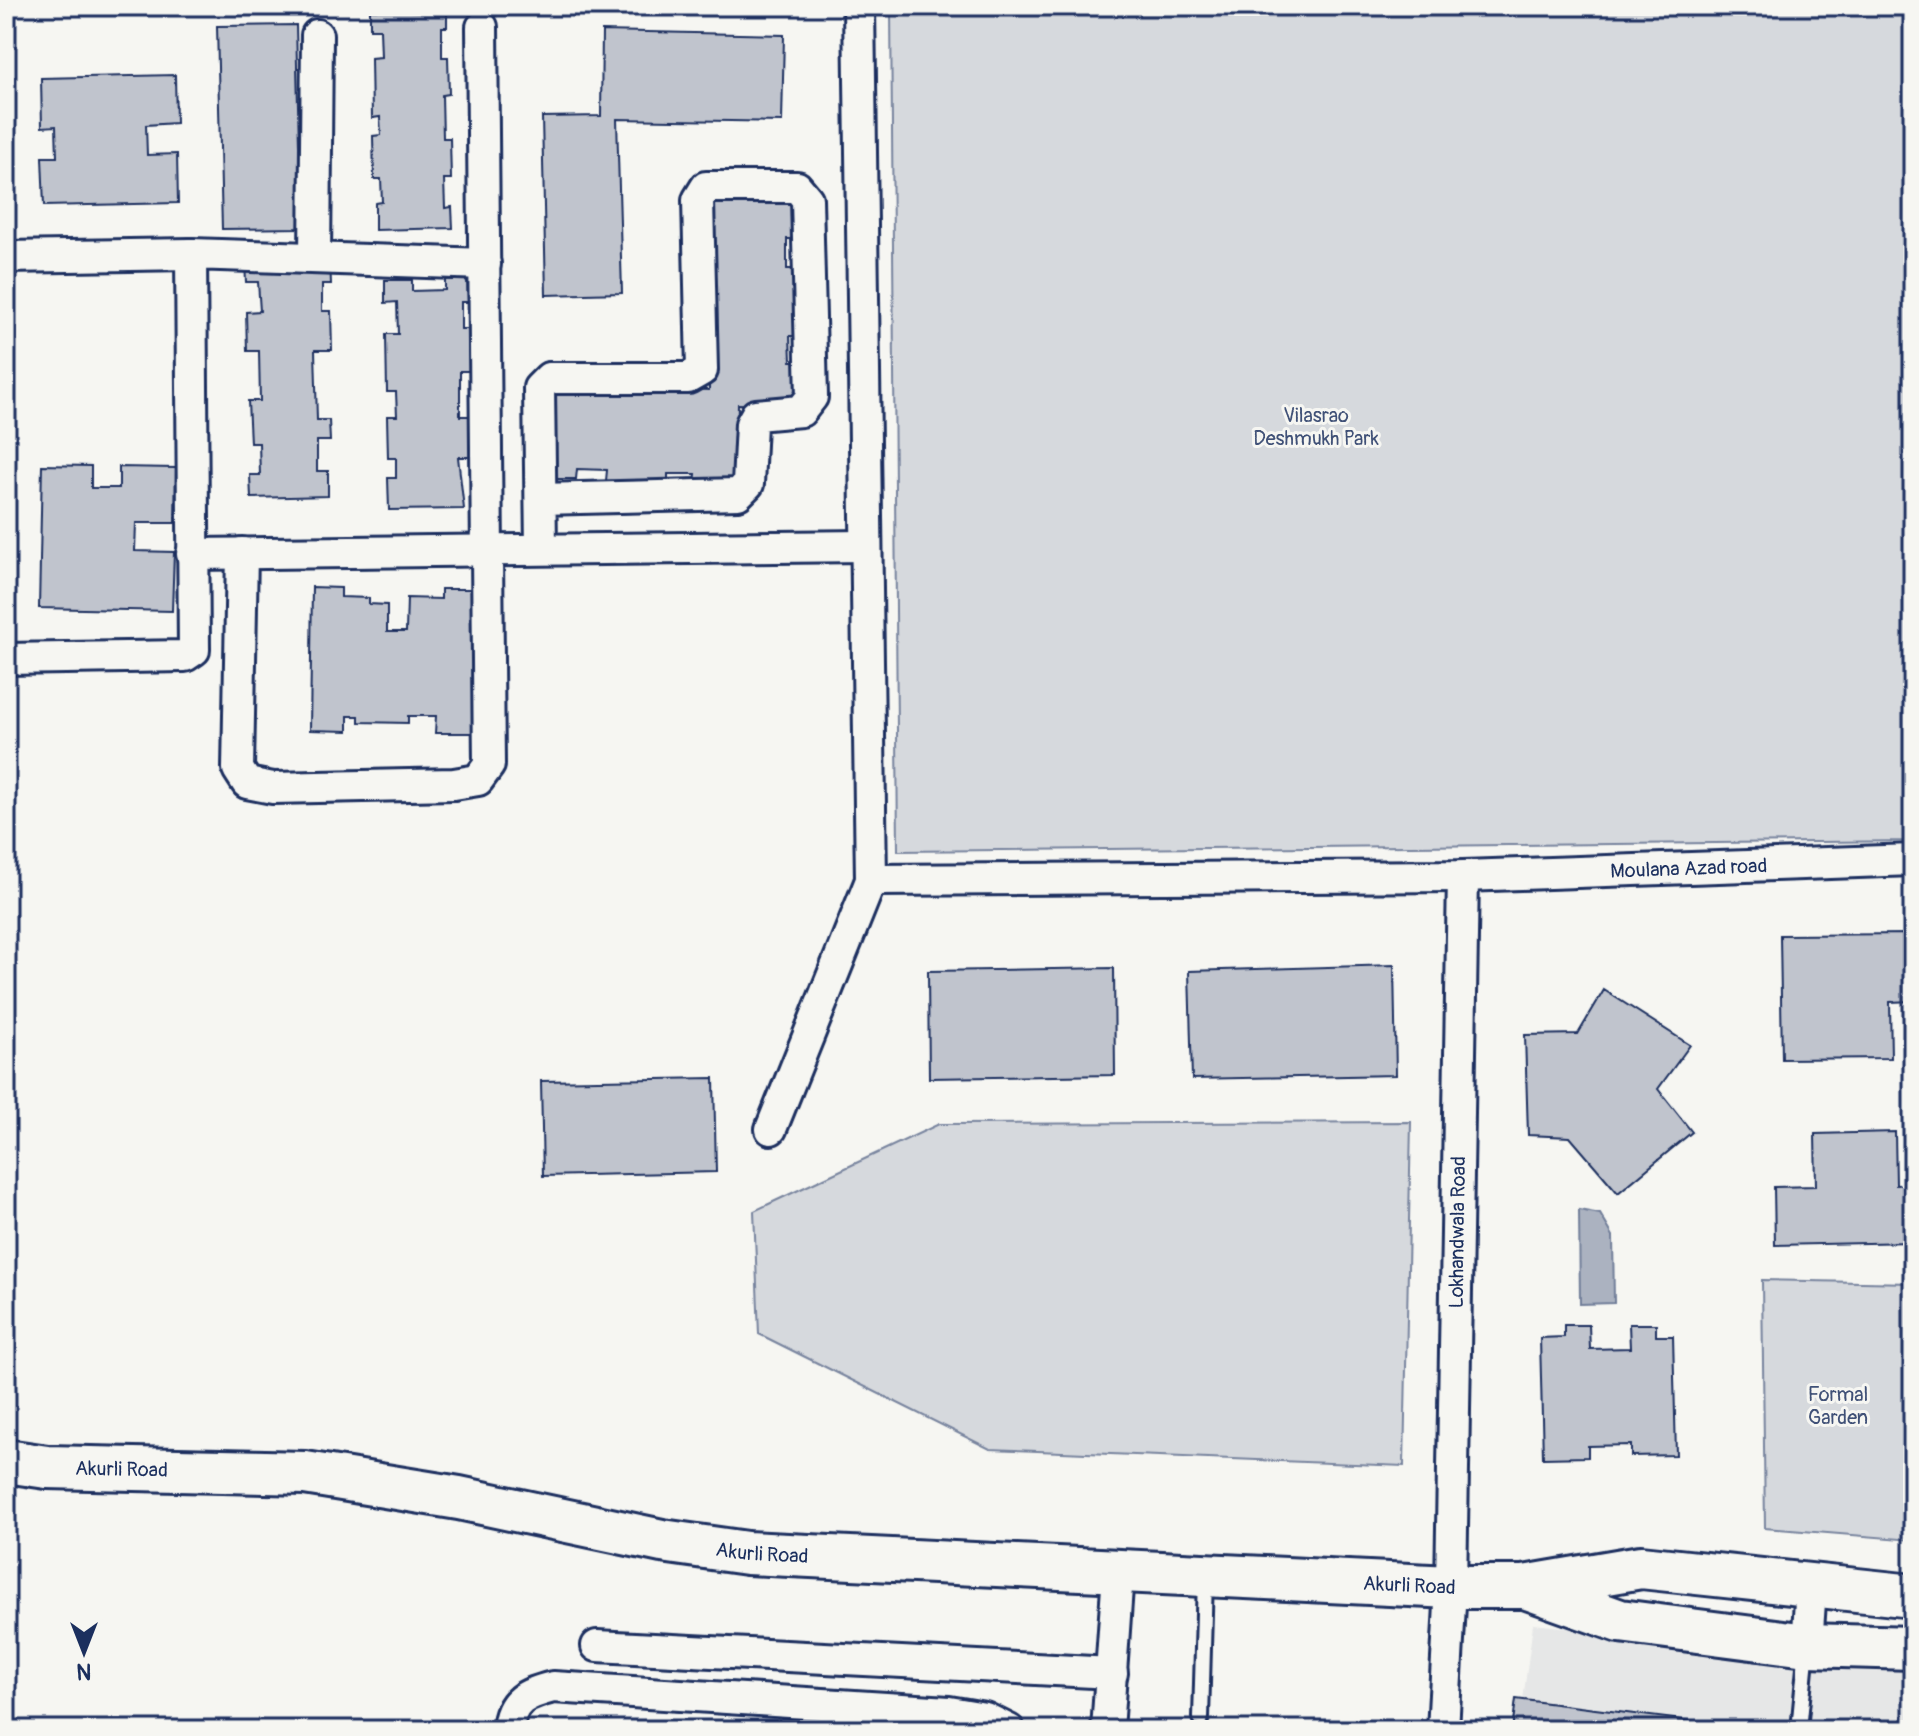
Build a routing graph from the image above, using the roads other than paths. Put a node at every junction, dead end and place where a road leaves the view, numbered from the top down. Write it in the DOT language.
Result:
graph roads {
  1 [pos="859,6"];
  2 [pos="482,27"];
  3 [pos="317,35"];
  4 [pos="191,254"];
  5 [pos="6,257"];
  6 [pos="315,258"];
  7 [pos="485,264"];
  8 [pos="541,499"];
  9 [pos="866,546"];
  10 [pos="541,548"];
  11 [pos="490,549"];
  12 [pos="242,553"];
  13 [pos="192,554"];
  14 [pos="6,659"];
  15 [pos="1913,860"];
  16 [pos="1463,876"];
  17 [pos="871,880"];
  18 [pos="771,1129"];
  19 [pos="6,1461"];
  20 [pos="1118,1573"];
  21 [pos="1205,1578"];
  22 [pos="1451,1587"];
  23 [pos="1524,1587"];
  24 [pos="1811,1587"];
  25 [pos="1913,1596"];
  26 [pos="1807,1645"];
  27 [pos="597,1646"];
  28 [pos="1913,1648"];
  29 [pos="1112,1673"];
  30 [pos="1201,1718"];
  31 [pos="922,1720"];
  32 [pos="508,1730"];
  33 [pos="1009,1730"];
  34 [pos="1107,1730"];
  35 [pos="1443,1730"];
  36 [pos="1799,1730"];
  1 -- 9 [label="street"];
  2 -- 7 [label="street"];
  3 -- 6 [label="street"];
  4 -- 5 [label="street"];
  4 -- 6 [label="street"];
  4 -- 13 [label="street"];
  6 -- 7 [label="street"];
  7 -- 11 [label="street"];
  8 -- 8 [label="street"];
  8 -- 10 [label="street"];
  9 -- 10 [label="street"];
  9 -- 17 [label="street"];
  10 -- 11 [label="street"];
  11 -- 12 [label="street"];
  11 -- 12 [label="street"];
  12 -- 13 [label="street"];
  13 -- 14 [label="street"];
  15 -- 16 [label="street, Moulana Azad road"];
  16 -- 17 [label="street, Moulana Azad road"];
  16 -- 22 [label="street, Lokhandwala Road"];
  17 -- 18 [label="street"];
  19 -- 20 [label="street, Akurli Road"];
  20 -- 21 [label="street, Akurli Road"];
  20 -- 29 [label="street"];
  21 -- 22 [label="street, Akurli Road"];
  21 -- 30 [label="lane"];
  22 -- 23 [label="street, Akurli Road"];
  22 -- 35 [label="street, Lokhandwala Road"];
  23 -- 24 [label="street, Akurli Road"];
  23 -- 26 [label="street, Akurli Road"];
  24 -- 25 [label="street, Akurli Road"];
  24 -- 26 [label="street"];
  26 -- 28 [label="street, Akurli Road"];
  26 -- 36 [label="lane"];
  27 -- 29 [label="street"];
  29 -- 34 [label="street"];
  31 -- 32 [label="street"];
  31 -- 33 [label="street"];
}
